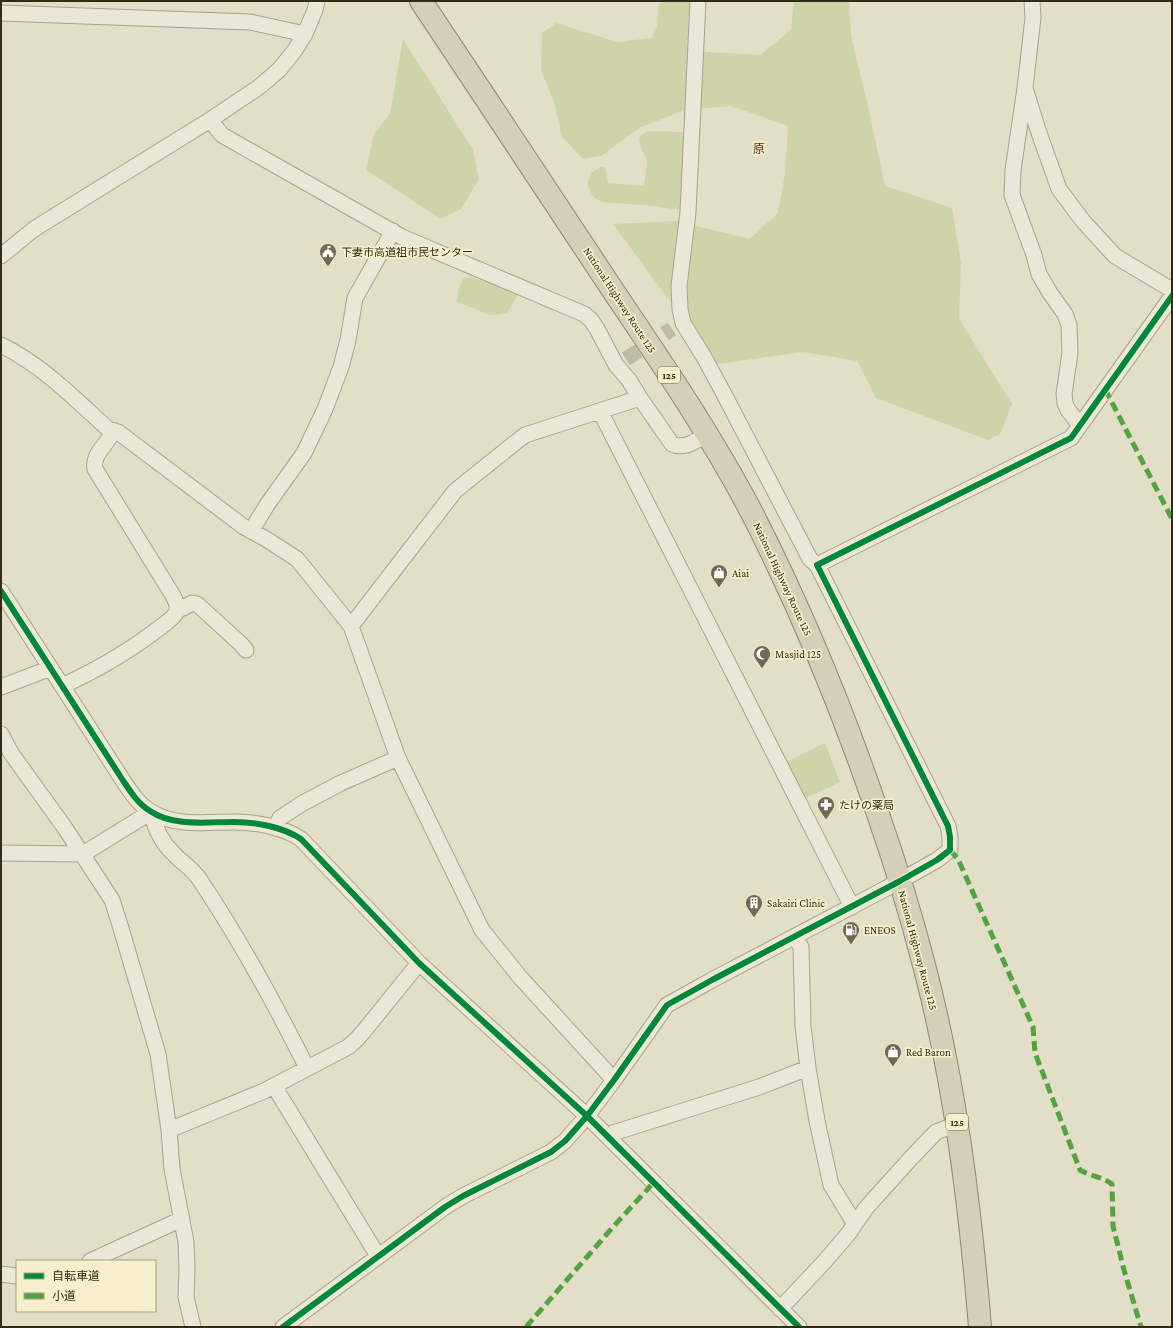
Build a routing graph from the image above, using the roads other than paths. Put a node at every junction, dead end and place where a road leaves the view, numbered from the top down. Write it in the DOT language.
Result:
graph roads {
  1 [pos="317,1"];
  2 [pos="422,1"];
  3 [pos="698,1"];
  4 [pos="1032,1"];
  5 [pos="1,13"];
  6 [pos="305,34"];
  7 [pos="1025,88"];
  8 [pos="210,120"];
  9 [pos="393,231"];
  10 [pos="1,256"];
  11 [pos="1172,290"];
  12 [pos="1172,296"];
  13 [pos="1,345"];
  14 [pos="640,398"];
  15 [pos="600,411"];
  16 [pos="1080,425"];
  17 [pos="113,431"];
  18 [pos="708,434"];
  19 [pos="251,531"];
  20 [pos="817,565"];
  21 [pos="1,591"];
  22 [pos="177,609"];
  23 [pos="351,626"];
  24 [pos="246,650"];
  25 [pos="51,668"];
  26 [pos="62,686"];
  27 [pos="1,687"];
  28 [pos="1,734"];
  29 [pos="398,758"];
  30 [pos="151,812"];
  31 [pos="275,828"];
  32 [pos="1,853"];
  33 [pos="82,854"];
  34 [pos="900,882"];
  35 [pos="852,907"];
  36 [pos="795,937"];
  37 [pos="419,963"];
  38 [pos="307,1068"];
  39 [pos="808,1068"];
  40 [pos="614,1080"];
  41 [pos="274,1086"];
  42 [pos="587,1116"];
  43 [pos="957,1124"];
  44 [pos="169,1130"];
  45 [pos="608,1137"];
  46 [pos="182,1219"];
  47 [pos="855,1224"];
  48 [pos="378,1256"];
  49 [pos="92,1260"];
  50 [pos="1,1274"];
  51 [pos="16,1276"];
  52 [pos="780,1308"];
  53 [pos="193,1327"];
  54 [pos="282,1327"];
  55 [pos="799,1327"];
  56 [pos="980,1327"];
  1 -- 6 [label="street"];
  2 -- 18 [label="highway, National Highway Route 125 / 125"];
  3 -- 20 [label="street"];
  4 -- 7 [label="street"];
  5 -- 6 [label="street"];
  6 -- 8 [label="street"];
  7 -- 11 [label="street"];
  7 -- 16 [label="street"];
  8 -- 9 [label="street"];
  8 -- 10 [label="street"];
  9 -- 14 [label="street"];
  9 -- 19 [label="street"];
  12 -- 16 [label="street"];
  13 -- 17 [label="street"];
  14 -- 15 [label="street"];
  14 -- 18 [label="street"];
  15 -- 23 [label="street"];
  15 -- 35 [label="street"];
  16 -- 20 [label="street"];
  17 -- 19 [label="street"];
  17 -- 22 [label="street"];
  18 -- 34 [label="highway, National Highway Route 125 / 125"];
  19 -- 23 [label="street"];
  20 -- 34 [label="street"];
  21 -- 25 [label="street"];
  22 -- 24 [label="street"];
  22 -- 26 [label="street"];
  23 -- 29 [label="street"];
  25 -- 26 [label="street"];
  25 -- 27 [label="street"];
  26 -- 30 [label="street"];
  28 -- 33 [label="street"];
  29 -- 31 [label="street"];
  29 -- 40 [label="street"];
  30 -- 31 [label="street"];
  30 -- 33 [label="street"];
  30 -- 38 [label="street"];
  31 -- 37 [label="street"];
  32 -- 33 [label="street"];
  33 -- 44 [label="street"];
  34 -- 35 [label="street"];
  34 -- 43 [label="highway, National Highway Route 125 / 125"];
  35 -- 36 [label="street"];
  36 -- 39 [label="street"];
  36 -- 40 [label="street"];
  37 -- 38 [label="street"];
  37 -- 42 [label="street"];
  38 -- 41 [label="street"];
  39 -- 45 [label="street"];
  39 -- 47 [label="street"];
  40 -- 42 [label="street"];
  41 -- 44 [label="street"];
  41 -- 48 [label="street"];
  42 -- 45 [label="street"];
  42 -- 48 [label="street"];
  43 -- 47 [label="street"];
  43 -- 56 [label="highway, National Highway Route 125 / 125"];
  44 -- 46 [label="street"];
  45 -- 52 [label="street"];
  46 -- 49 [label="street"];
  46 -- 53 [label="street"];
  47 -- 52 [label="street"];
  48 -- 54 [label="street"];
  50 -- 51 [label="street"];
  52 -- 55 [label="street"];
}
